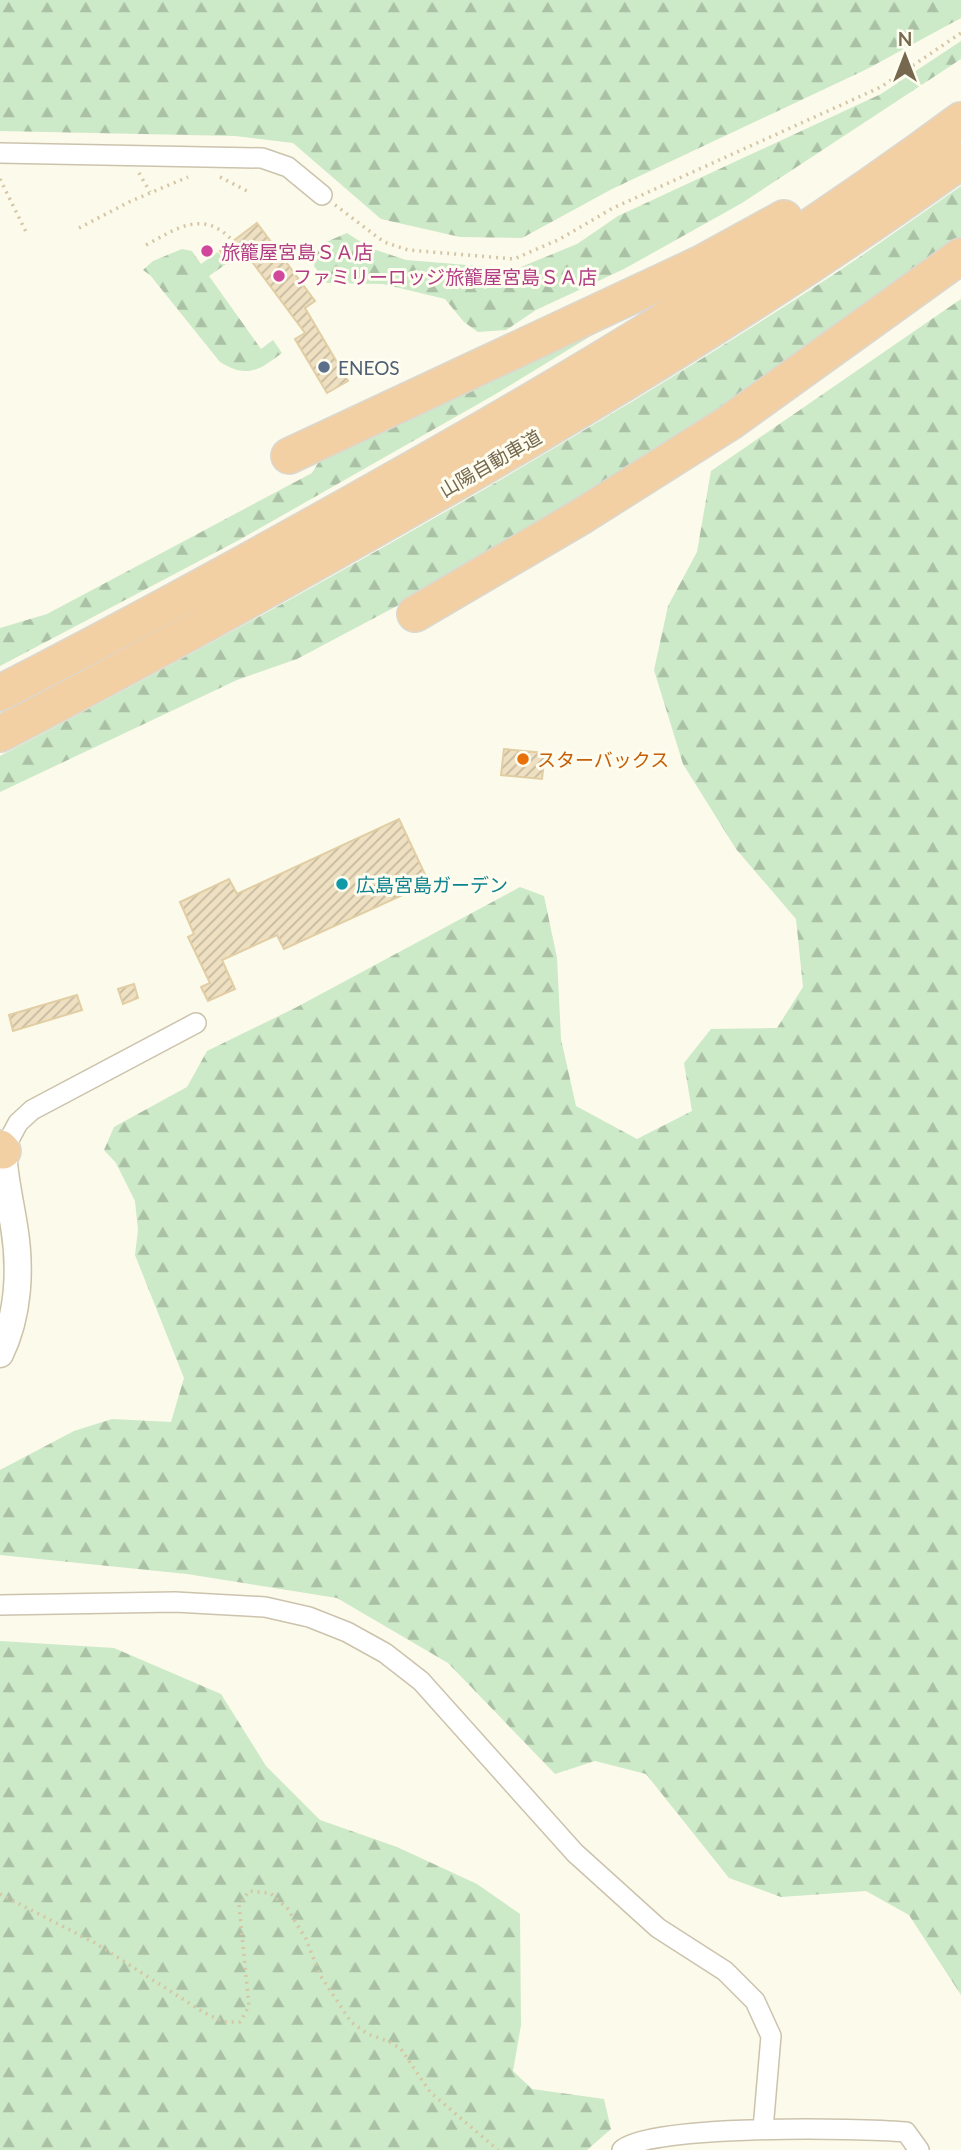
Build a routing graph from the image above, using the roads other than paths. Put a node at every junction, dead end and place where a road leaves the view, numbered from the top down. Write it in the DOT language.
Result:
graph roads {
  1 [pos="961,102"];
  2 [pos="961,120"];
  3 [pos="0,153"];
  4 [pos="961,161"];
  5 [pos="322,195"];
  6 [pos="961,256"];
  7 [pos="289,456"];
  8 [pos="415,614"];
  9 [pos="0,693"];
  10 [pos="0,734"];
  11 [pos="196,1023"];
  12 [pos="1,1149"];
  13 [pos="5,1202"];
  14 [pos="0,1354"];
  15 [pos="0,1605"];
  16 [pos="763,2129"];
  17 [pos="622,2150"];
  18 [pos="919,2150"];
  1 -- 7 [label="highway"];
  2 -- 9 [label="highway, 山陽自動車道"];
  3 -- 5 [label="street"];
  4 -- 10 [label="highway, 山陽自動車道"];
  6 -- 8 [label="highway"];
  11 -- 12 [label="street"];
  12 -- 13 [label="street"];
  13 -- 14 [label="street"];
  15 -- 16 [label="street"];
  16 -- 17 [label="street"];
  16 -- 18 [label="street"];
}
